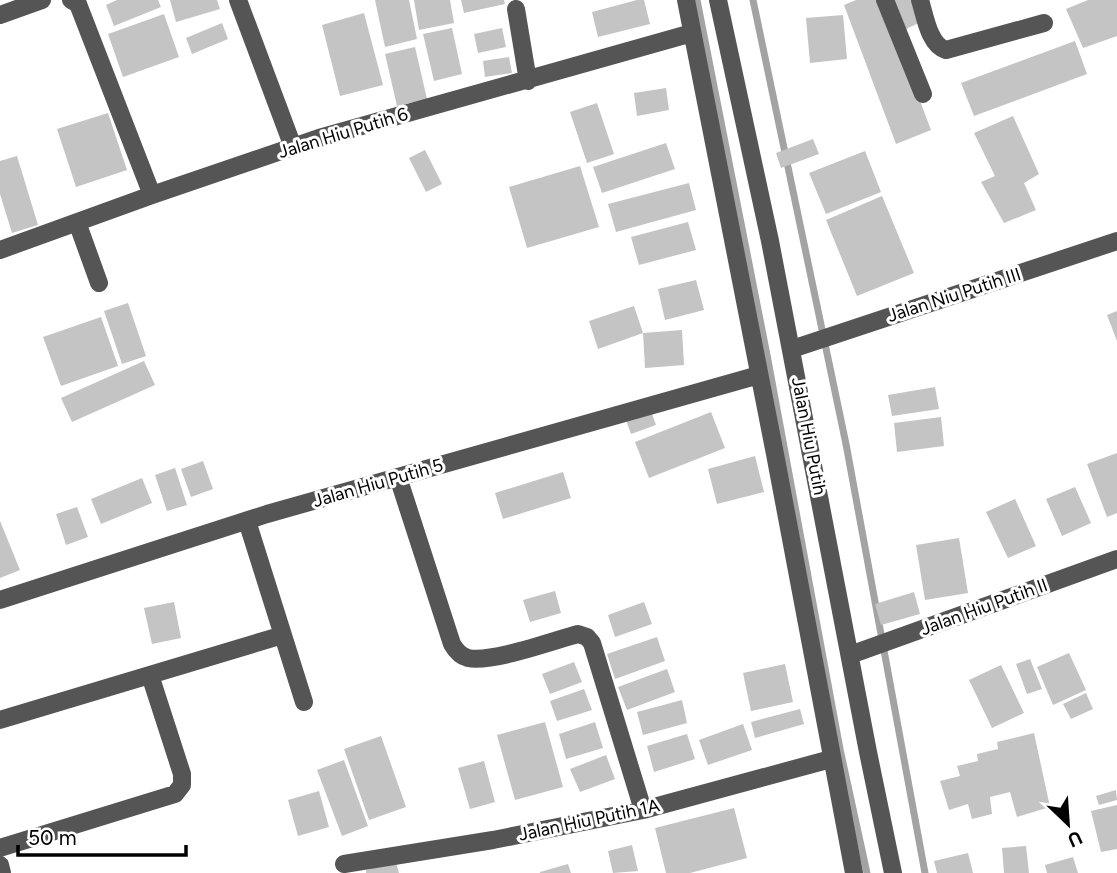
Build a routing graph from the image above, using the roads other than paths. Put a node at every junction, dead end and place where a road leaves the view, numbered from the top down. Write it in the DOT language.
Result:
graph roads {
  1 [pos="42,0"];
  2 [pos="71,0"];
  3 [pos="238,0"];
  4 [pos="719,0"];
  5 [pos="886,0"];
  6 [pos="920,0"];
  7 [pos="687,3"];
  8 [pos="516,9"];
  9 [pos="0,15"];
  10 [pos="1044,23"];
  11 [pos="692,33"];
  12 [pos="528,81"];
  13 [pos="923,94"];
  14 [pos="293,147"];
  15 [pos="152,195"];
  16 [pos="77,222"];
  17 [pos="1117,242"];
  18 [pos="0,250"];
  19 [pos="99,283"];
  20 [pos="792,348"];
  21 [pos="759,375"];
  22 [pos="398,477"];
  23 [pos="247,521"];
  24 [pos="1117,559"];
  25 [pos="0,600"];
  26 [pos="283,635"];
  27 [pos="850,655"];
  28 [pos="150,675"];
  29 [pos="304,702"];
  30 [pos="0,720"];
  31 [pos="831,759"];
  32 [pos="643,810"];
  33 [pos="0,848"];
  34 [pos="344,864"];
  35 [pos="0,865"];
  36 [pos="2,873"];
  37 [pos="854,873"];
  38 [pos="893,873"];
  1 -- 9 [label="street"];
  2 -- 15 [label="street"];
  3 -- 14 [label="street"];
  4 -- 7 [label="street"];
  4 -- 20 [label="street, Jalan Hiu Putih"];
  5 -- 13 [label="street"];
  6 -- 10 [label="street"];
  7 -- 11 [label="street, Jalan Hiu Putih"];
  8 -- 12 [label="street"];
  11 -- 12 [label="street, Jalan Hiu Putih 6"];
  11 -- 21 [label="street, Jalan Hiu Putih"];
  12 -- 14 [label="street, Jalan Hiu Putih 6"];
  14 -- 15 [label="street, Jalan Hiu Putih 6"];
  15 -- 16 [label="street, Jalan Hiu Putih 6"];
  16 -- 18 [label="street, Jalan Hiu Putih 6"];
  16 -- 19 [label="street"];
  17 -- 20 [label="street, Jalan Niu Putih III"];
  20 -- 27 [label="street, Jalan Hiu Putih"];
  21 -- 22 [label="street, Jalan Hiu Putih 5"];
  21 -- 31 [label="street, Jalan Hiu Putih"];
  22 -- 23 [label="street, Jalan Hiu Putih 5"];
  22 -- 32 [label="street"];
  23 -- 25 [label="street, Jalan Hiu Putih 5"];
  23 -- 26 [label="street"];
  24 -- 27 [label="street, Jalan Hiu Putih II"];
  26 -- 28 [label="street"];
  26 -- 29 [label="street"];
  27 -- 38 [label="street, Jalan Hiu Putih"];
  28 -- 30 [label="street"];
  28 -- 33 [label="street"];
  31 -- 32 [label="street, Jalan Hiu Putih 1A"];
  31 -- 37 [label="street, Jalan Hiu Putih"];
  32 -- 34 [label="street, Jalan Hiu Putih 1A"];
  35 -- 36 [label="street"];
}
